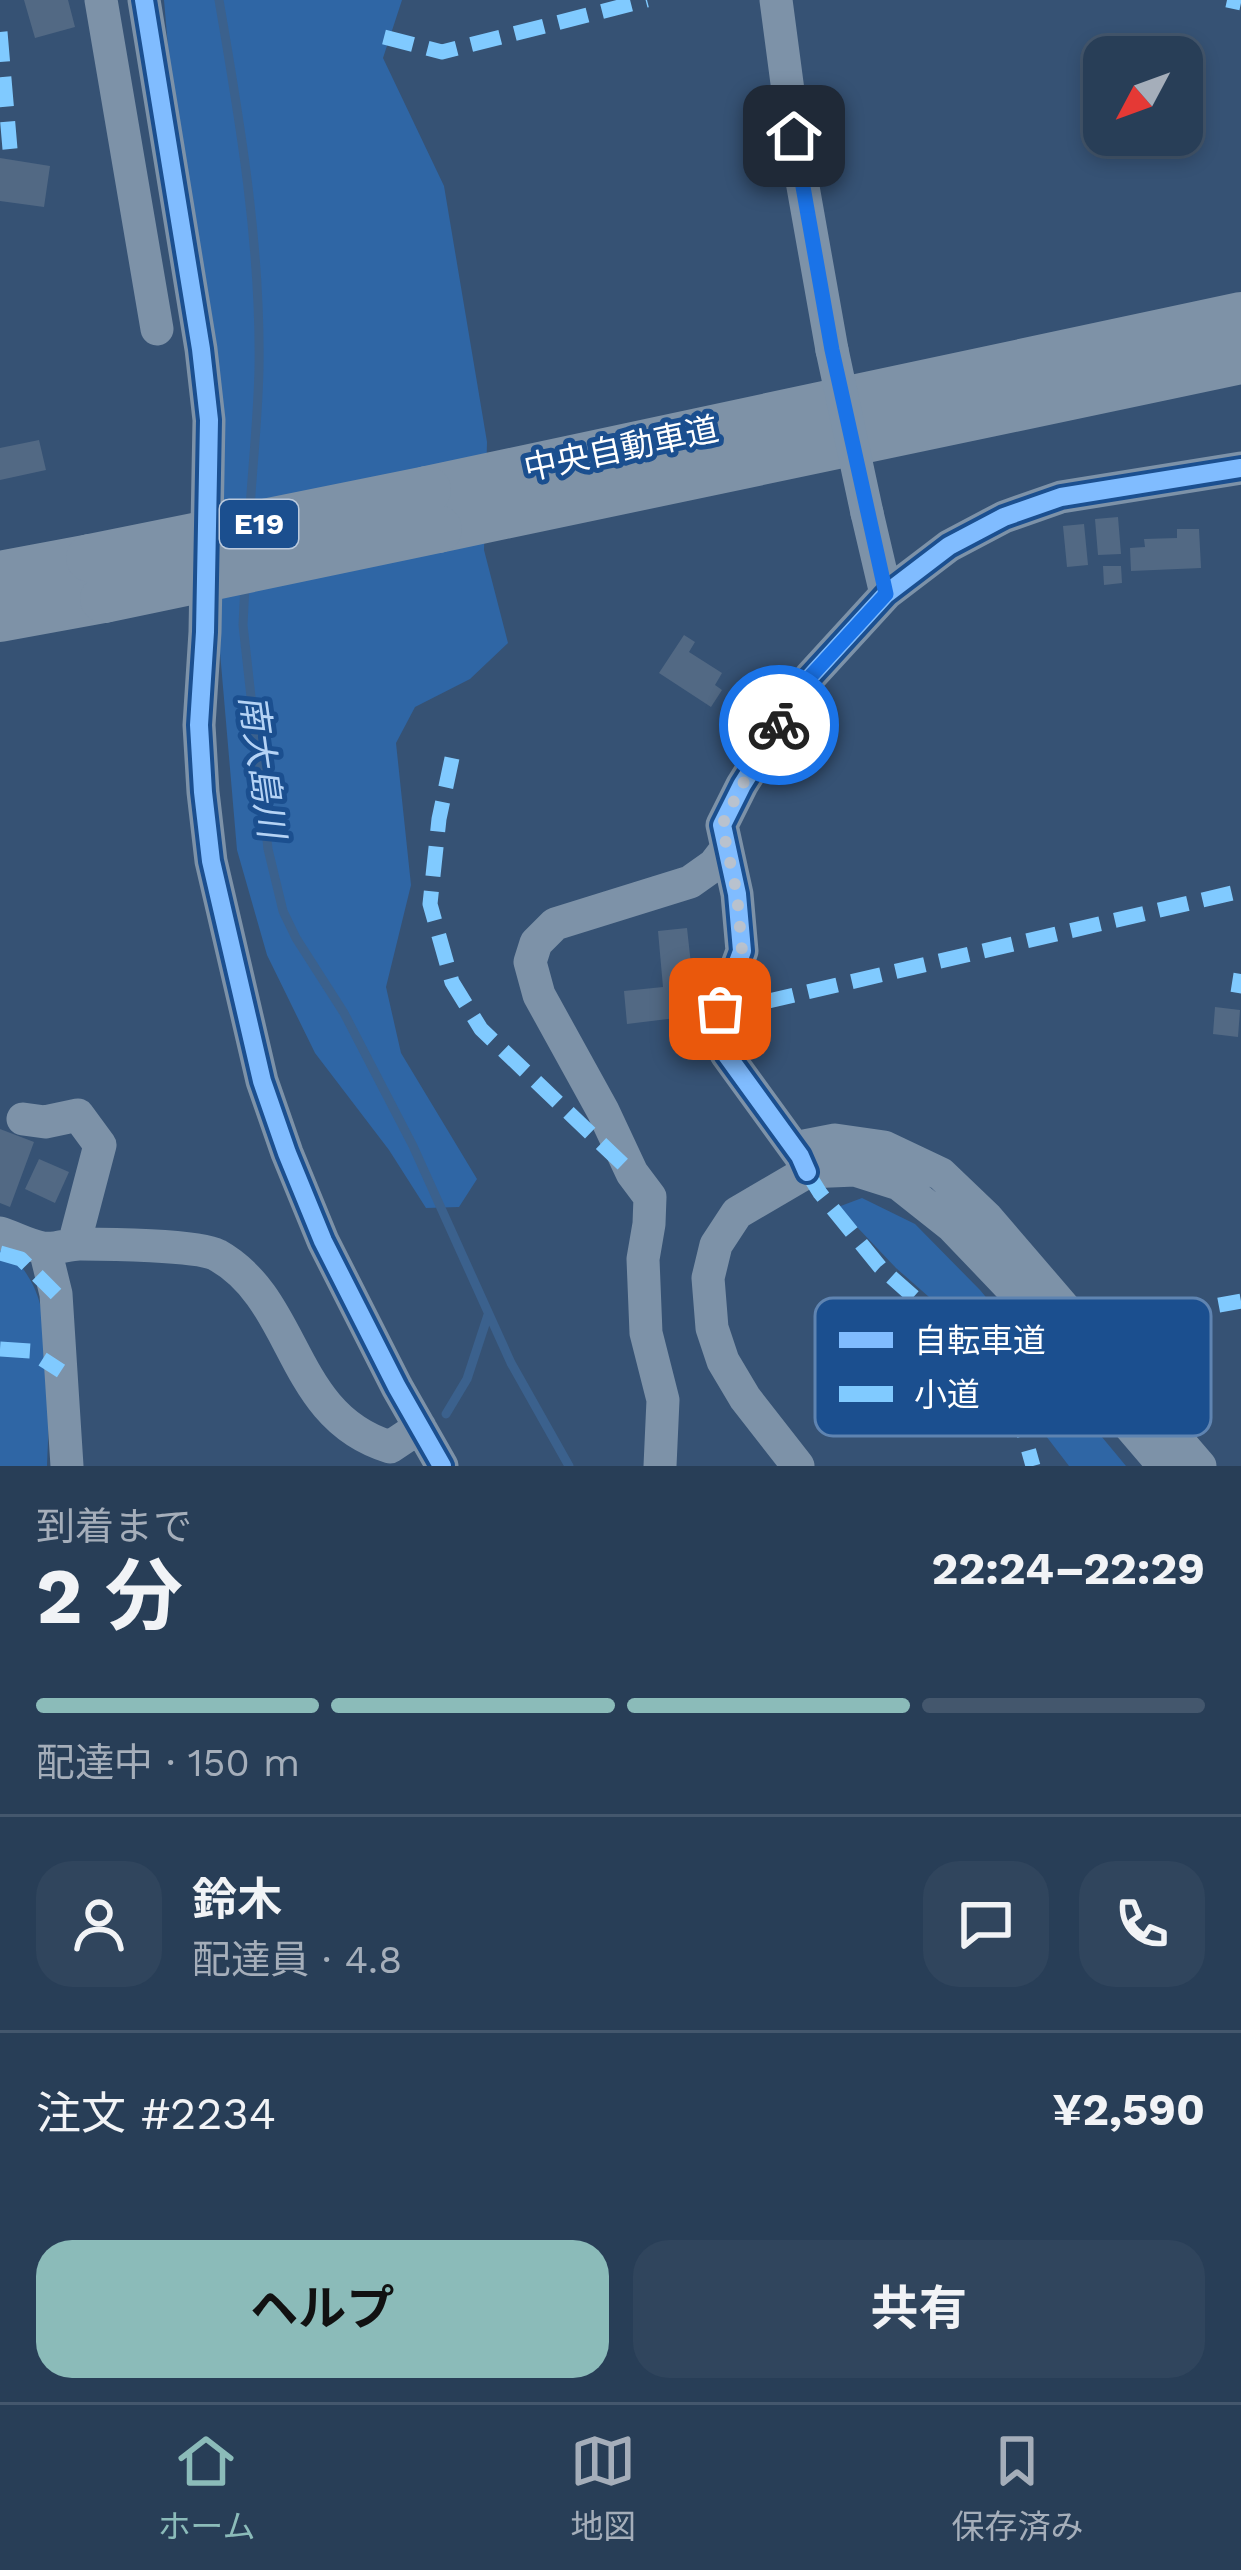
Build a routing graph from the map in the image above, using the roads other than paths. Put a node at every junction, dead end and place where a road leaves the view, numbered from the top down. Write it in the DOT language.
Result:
graph roads {
  1 [pos="101,0"];
  2 [pos="144,0"];
  3 [pos="776,0"];
  4 [pos="1241,316"];
  5 [pos="157,329"];
  6 [pos="1241,361"];
  7 [pos="1241,468"];
  8 [pos="432,509"];
  9 [pos="0,575"];
  10 [pos="97,579"];
  11 [pos="886,594"];
  12 [pos="0,618"];
  13 [pos="727,848"];
  14 [pos="23,1119"];
  15 [pos="800,1160"];
  16 [pos="0,1233"];
  17 [pos="59,1246"];
  18 [pos="1019,1298"];
  19 [pos="1056,1298"];
  20 [pos="420,1427"];
  21 [pos="1138,1436"];
  22 [pos="1174,1436"];
  23 [pos="67,1466"];
  24 [pos="442,1466"];
  25 [pos="660,1466"];
  26 [pos="798,1466"];
  27 [pos="1164,1466"];
  28 [pos="1200,1466"];
  1 -- 5 [label="street"];
  2 -- 20 [label="street"];
  3 -- 11 [label="street, bridge"];
  4 -- 8 [label="highway, 中央自動車道 / E19"];
  6 -- 8 [label="highway, 中央自動車道 / E19"];
  7 -- 11 [label="street"];
  8 -- 10 [label="highway, 中央自動車道 / E19, bridge"];
  9 -- 10 [label="highway, 中央自動車道 / E19"];
  10 -- 12 [label="highway, 中央自動車道 / E19"];
  11 -- 13 [label="street"];
  13 -- 15 [label="street"];
  13 -- 25 [label="street"];
  14 -- 17 [label="street"];
  15 -- 18 [label="street"];
  15 -- 19 [label="street"];
  15 -- 26 [label="street"];
  16 -- 17 [label="street"];
  17 -- 20 [label="street"];
  17 -- 23 [label="street"];
  20 -- 24 [label="street"];
  21 -- 27 [label="street"];
  22 -- 28 [label="street"];
}
